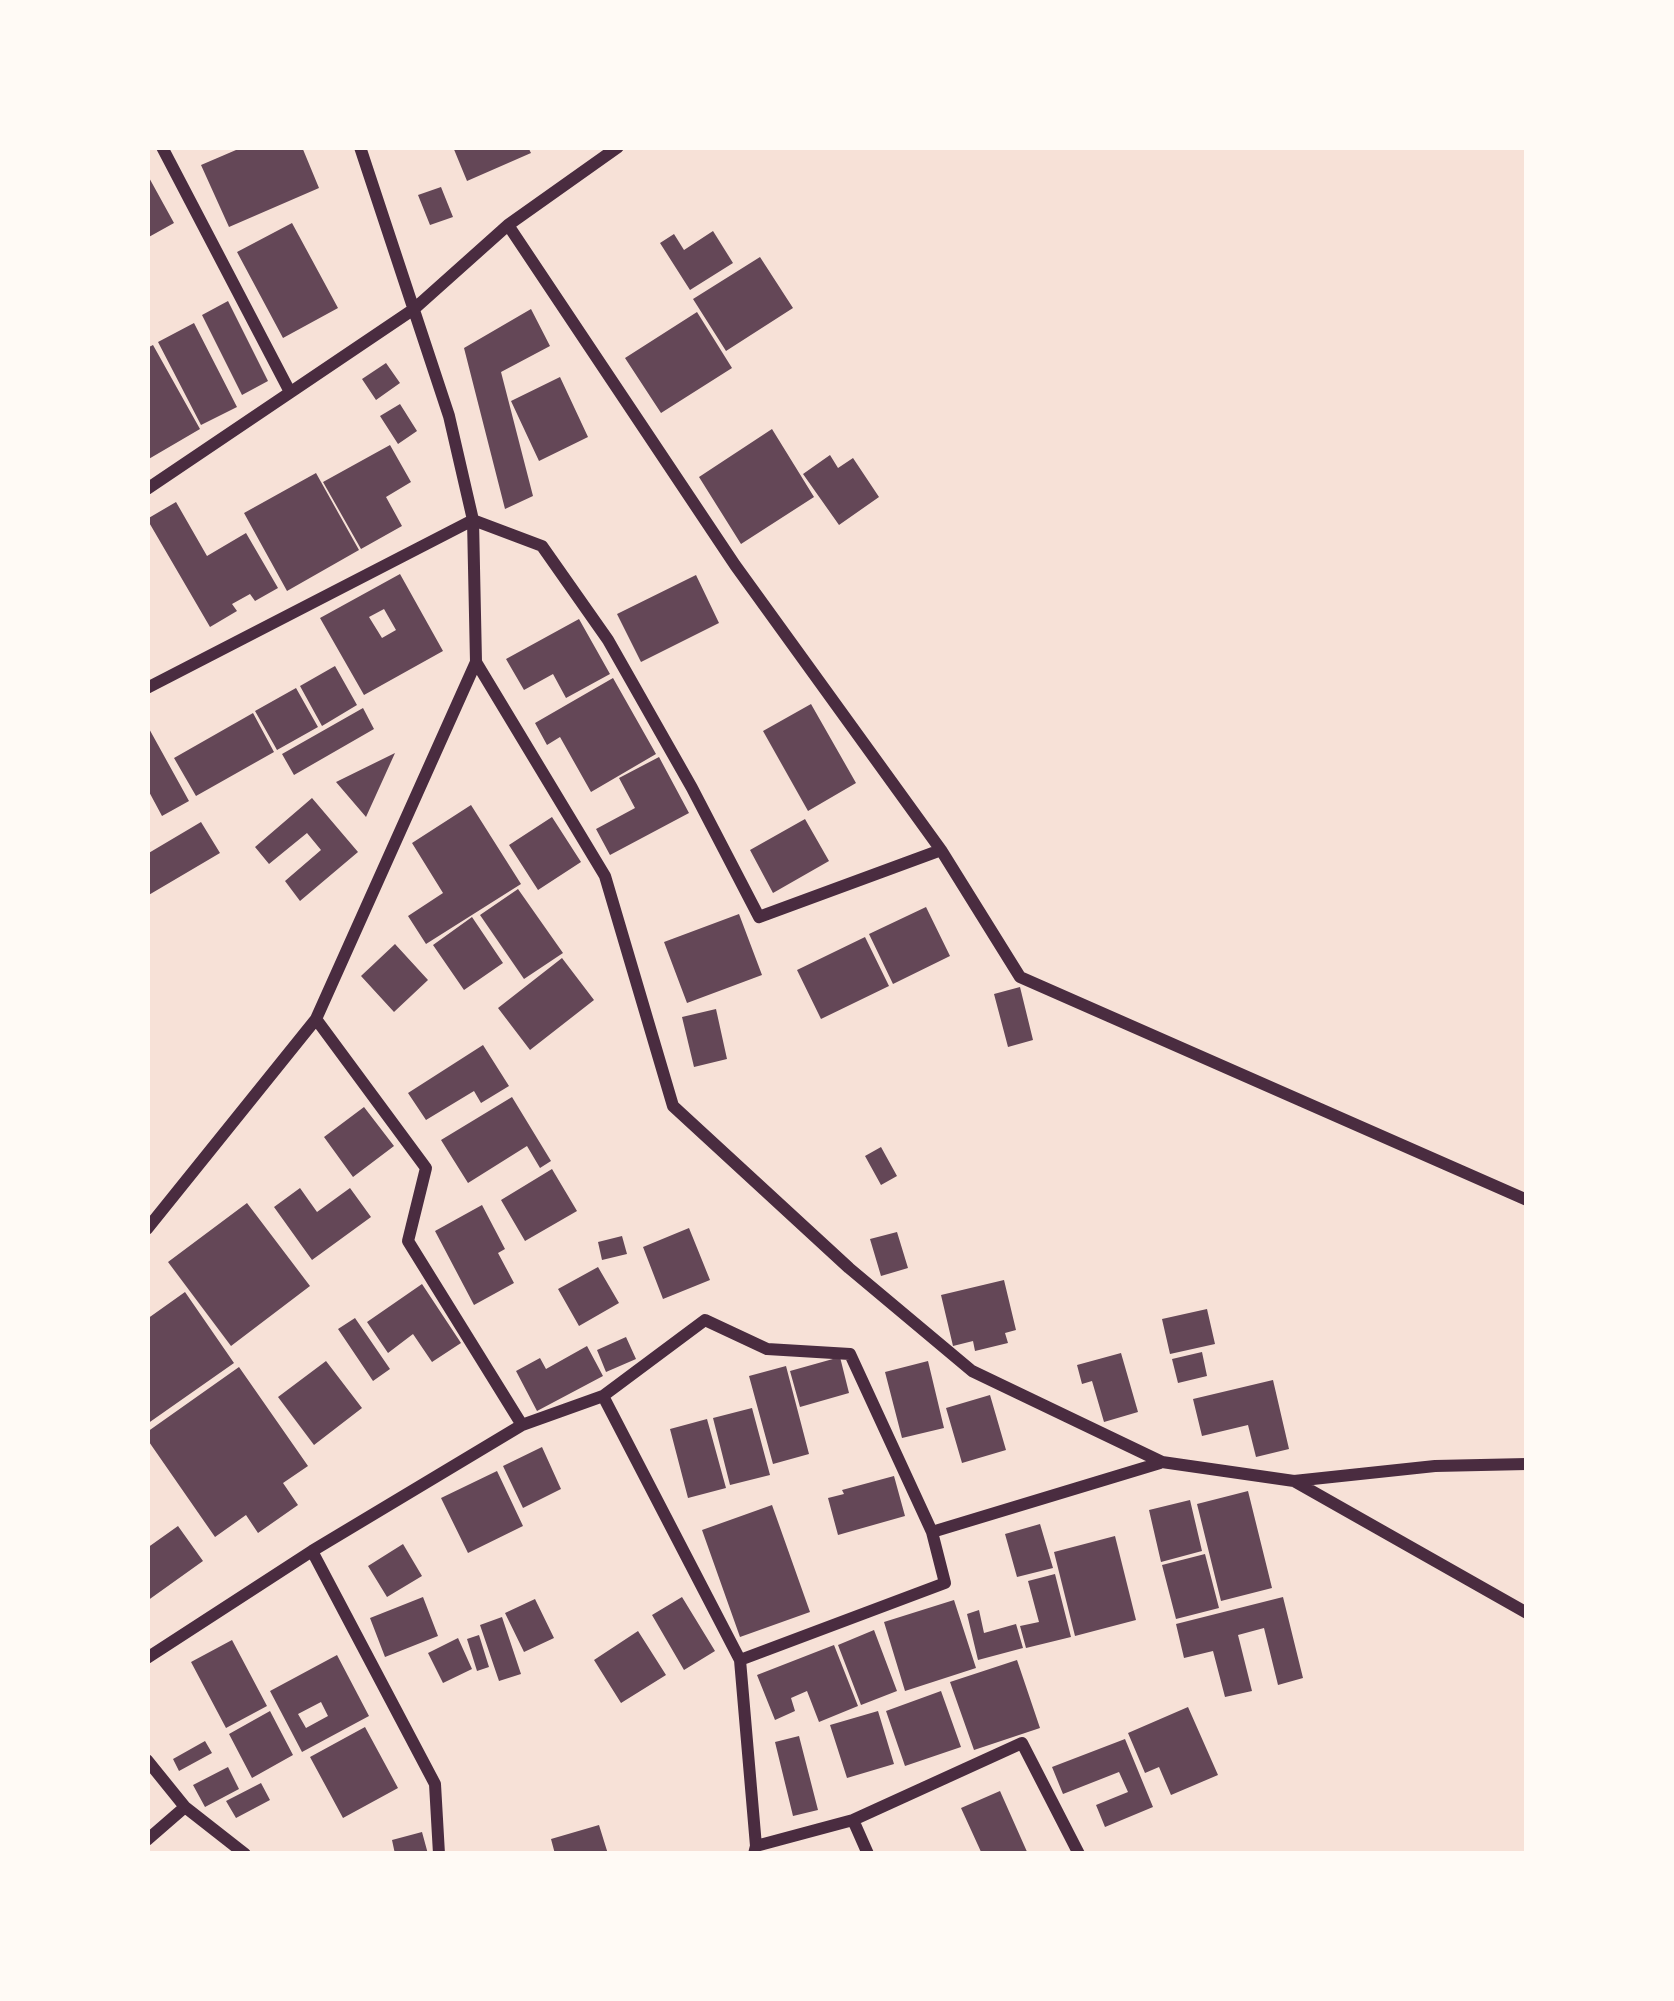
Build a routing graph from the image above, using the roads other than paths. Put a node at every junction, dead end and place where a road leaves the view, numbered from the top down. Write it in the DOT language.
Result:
graph roads {
  1 [pos="162,147"];
  2 [pos="360,147"];
  3 [pos="618,147"];
  4 [pos="508,225"];
  5 [pos="414,309"];
  6 [pos="290,392"];
  7 [pos="147,489"];
  8 [pos="473,520"];
  9 [pos="476,662"];
  10 [pos="147,688"];
  11 [pos="941,850"];
  12 [pos="316,1019"];
  13 [pos="1527,1201"];
  14 [pos="147,1228"];
  15 [pos="603,1396"];
  16 [pos="521,1425"];
  17 [pos="1162,1462"];
  18 [pos="1527,1464"];
  19 [pos="1294,1481"];
  20 [pos="932,1532"];
  21 [pos="312,1551"];
  22 [pos="1527,1613"];
  23 [pos="147,1658"];
  24 [pos="740,1660"];
  25 [pos="147,1760"];
  26 [pos="184,1808"];
  27 [pos="854,1820"];
  28 [pos="147,1840"];
  29 [pos="755,1850"];
  30 [pos="245,1854"];
  31 [pos="440,1854"];
  32 [pos="868,1854"];
  33 [pos="1078,1854"];
  1 -- 6 [label="street"];
  2 -- 5 [label="street"];
  3 -- 4 [label="street"];
  4 -- 5 [label="street"];
  4 -- 11 [label="street"];
  5 -- 6 [label="street"];
  5 -- 8 [label="street"];
  6 -- 7 [label="street"];
  8 -- 9 [label="street"];
  8 -- 10 [label="street"];
  8 -- 11 [label="street"];
  9 -- 12 [label="street"];
  9 -- 17 [label="street"];
  11 -- 13 [label="street"];
  12 -- 14 [label="street"];
  12 -- 16 [label="street"];
  15 -- 16 [label="street"];
  15 -- 20 [label="street"];
  15 -- 24 [label="street"];
  16 -- 21 [label="street"];
  17 -- 19 [label="street"];
  17 -- 20 [label="street"];
  18 -- 19 [label="street"];
  19 -- 22 [label="street"];
  20 -- 24 [label="street"];
  21 -- 23 [label="street"];
  21 -- 31 [label="street"];
  24 -- 29 [label="street"];
  25 -- 26 [label="street"];
  26 -- 28 [label="street"];
  26 -- 30 [label="street"];
  27 -- 29 [label="street"];
  27 -- 32 [label="street"];
  27 -- 33 [label="street"];
}
